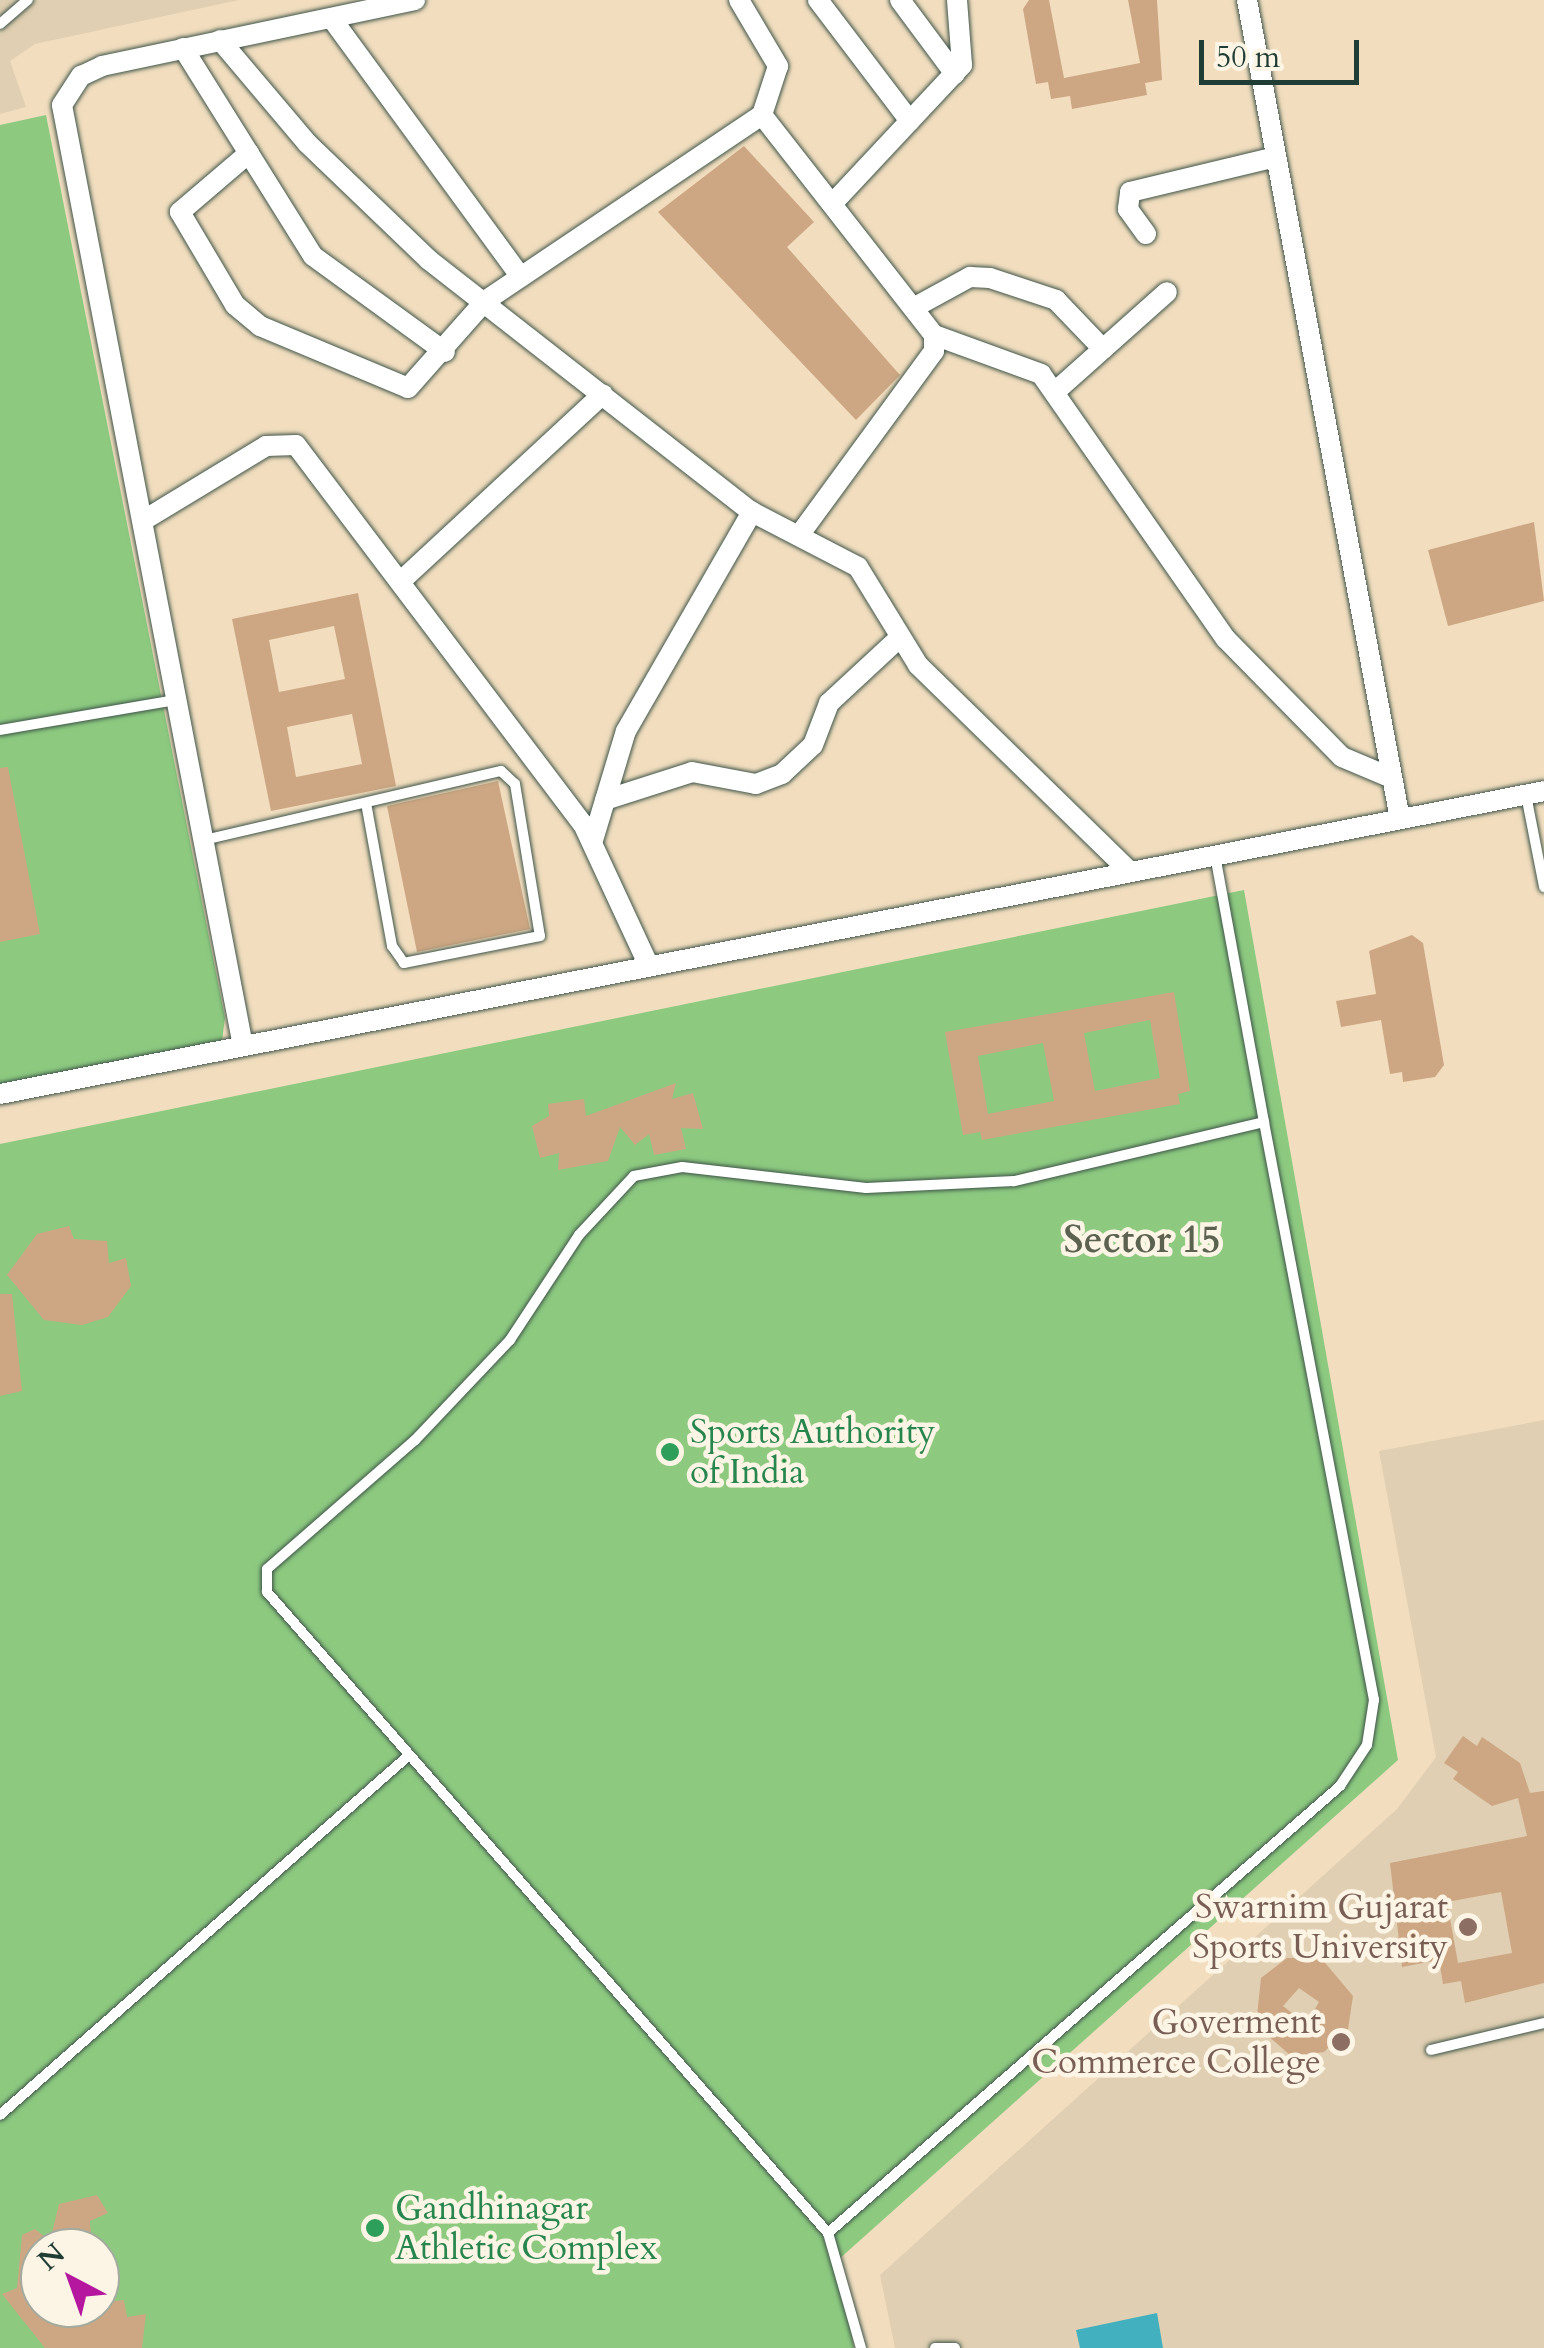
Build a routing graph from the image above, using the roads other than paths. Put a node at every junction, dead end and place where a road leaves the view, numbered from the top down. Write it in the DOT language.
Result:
graph roads {
  1 [pos="28,0"];
  2 [pos="415,0"];
  3 [pos="739,0"];
  4 [pos="818,0"];
  5 [pos="900,0"];
  6 [pos="957,0"];
  7 [pos="1247,0"];
  8 [pos="332,19"];
  9 [pos="0,24"];
  10 [pos="220,40"];
  11 [pos="182,48"];
  12 [pos="955,74"];
  13 [pos="762,114"];
  14 [pos="910,121"];
  15 [pos="249,154"];
  16 [pos="1276,156"];
  17 [pos="833,203"];
  18 [pos="1146,234"];
  19 [pos="520,276"];
  20 [pos="1168,292"];
  21 [pos="484,301"];
  22 [pos="915,306"];
  23 [pos="934,335"];
  24 [pos="1103,349"];
  25 [pos="445,352"];
  26 [pos="1056,390"];
  27 [pos="603,394"];
  28 [pos="752,512"];
  29 [pos="144,520"];
  30 [pos="800,534"];
  31 [pos="401,581"];
  32 [pos="897,640"];
  33 [pos="176,700"];
  34 [pos="0,730"];
  35 [pos="1392,778"];
  36 [pos="1535,793"];
  37 [pos="605,800"];
  38 [pos="366,803"];
  39 [pos="1400,819"];
  40 [pos="203,840"];
  41 [pos="593,840"];
  42 [pos="1215,856"];
  43 [pos="1130,872"];
  44 [pos="1544,887"];
  45 [pos="649,966"];
  46 [pos="243,1046"];
  47 [pos="0,1094"];
  48 [pos="1264,1122"];
  49 [pos="407,1756"];
  50 [pos="1544,2023"];
  51 [pos="1430,2050"];
  52 [pos="0,2115"];
  53 [pos="828,2233"];
  54 [pos="860,2348"];
  55 [pos="935,2348"];
  56 [pos="955,2348"];
  1 -- 9 [label="lane"];
  2 -- 8 [label="street"];
  3 -- 13 [label="street"];
  4 -- 14 [label="street"];
  5 -- 12 [label="street"];
  6 -- 12 [label="street"];
  7 -- 16 [label="street"];
  8 -- 10 [label="street"];
  8 -- 19 [label="street"];
  10 -- 11 [label="street"];
  10 -- 21 [label="street"];
  11 -- 15 [label="street"];
  11 -- 29 [label="street"];
  12 -- 14 [label="street"];
  13 -- 17 [label="street"];
  13 -- 19 [label="street"];
  14 -- 17 [label="street"];
  15 -- 25 [label="street"];
  15 -- 25 [label="street"];
  16 -- 18 [label="street"];
  16 -- 35 [label="street"];
  17 -- 22 [label="street"];
  19 -- 21 [label="street"];
  20 -- 24 [label="street"];
  21 -- 25 [label="street"];
  21 -- 27 [label="street"];
  22 -- 23 [label="street"];
  22 -- 24 [label="street"];
  23 -- 26 [label="street"];
  23 -- 30 [label="street"];
  24 -- 26 [label="street"];
  26 -- 35 [label="street"];
  27 -- 28 [label="street"];
  27 -- 31 [label="street"];
  28 -- 30 [label="street"];
  28 -- 37 [label="street"];
  29 -- 31 [label="street"];
  29 -- 33 [label="street"];
  30 -- 32 [label="street"];
  31 -- 41 [label="street"];
  32 -- 37 [label="street"];
  32 -- 43 [label="street"];
  33 -- 34 [label="lane"];
  33 -- 40 [label="street"];
  35 -- 39 [label="street"];
  36 -- 39 [label="street"];
  36 -- 44 [label="lane"];
  37 -- 41 [label="street"];
  38 -- 38 [label="lane"];
  38 -- 40 [label="lane"];
  39 -- 42 [label="street"];
  40 -- 46 [label="street"];
  41 -- 45 [label="street"];
  42 -- 43 [label="street"];
  42 -- 48 [label="lane"];
  43 -- 45 [label="street"];
  45 -- 46 [label="street"];
  46 -- 47 [label="street"];
  48 -- 49 [label="lane"];
  48 -- 53 [label="lane"];
  49 -- 52 [label="lane"];
  49 -- 53 [label="lane"];
  50 -- 51 [label="lane"];
  53 -- 54 [label="lane"];
  55 -- 56 [label="lane"];
}
